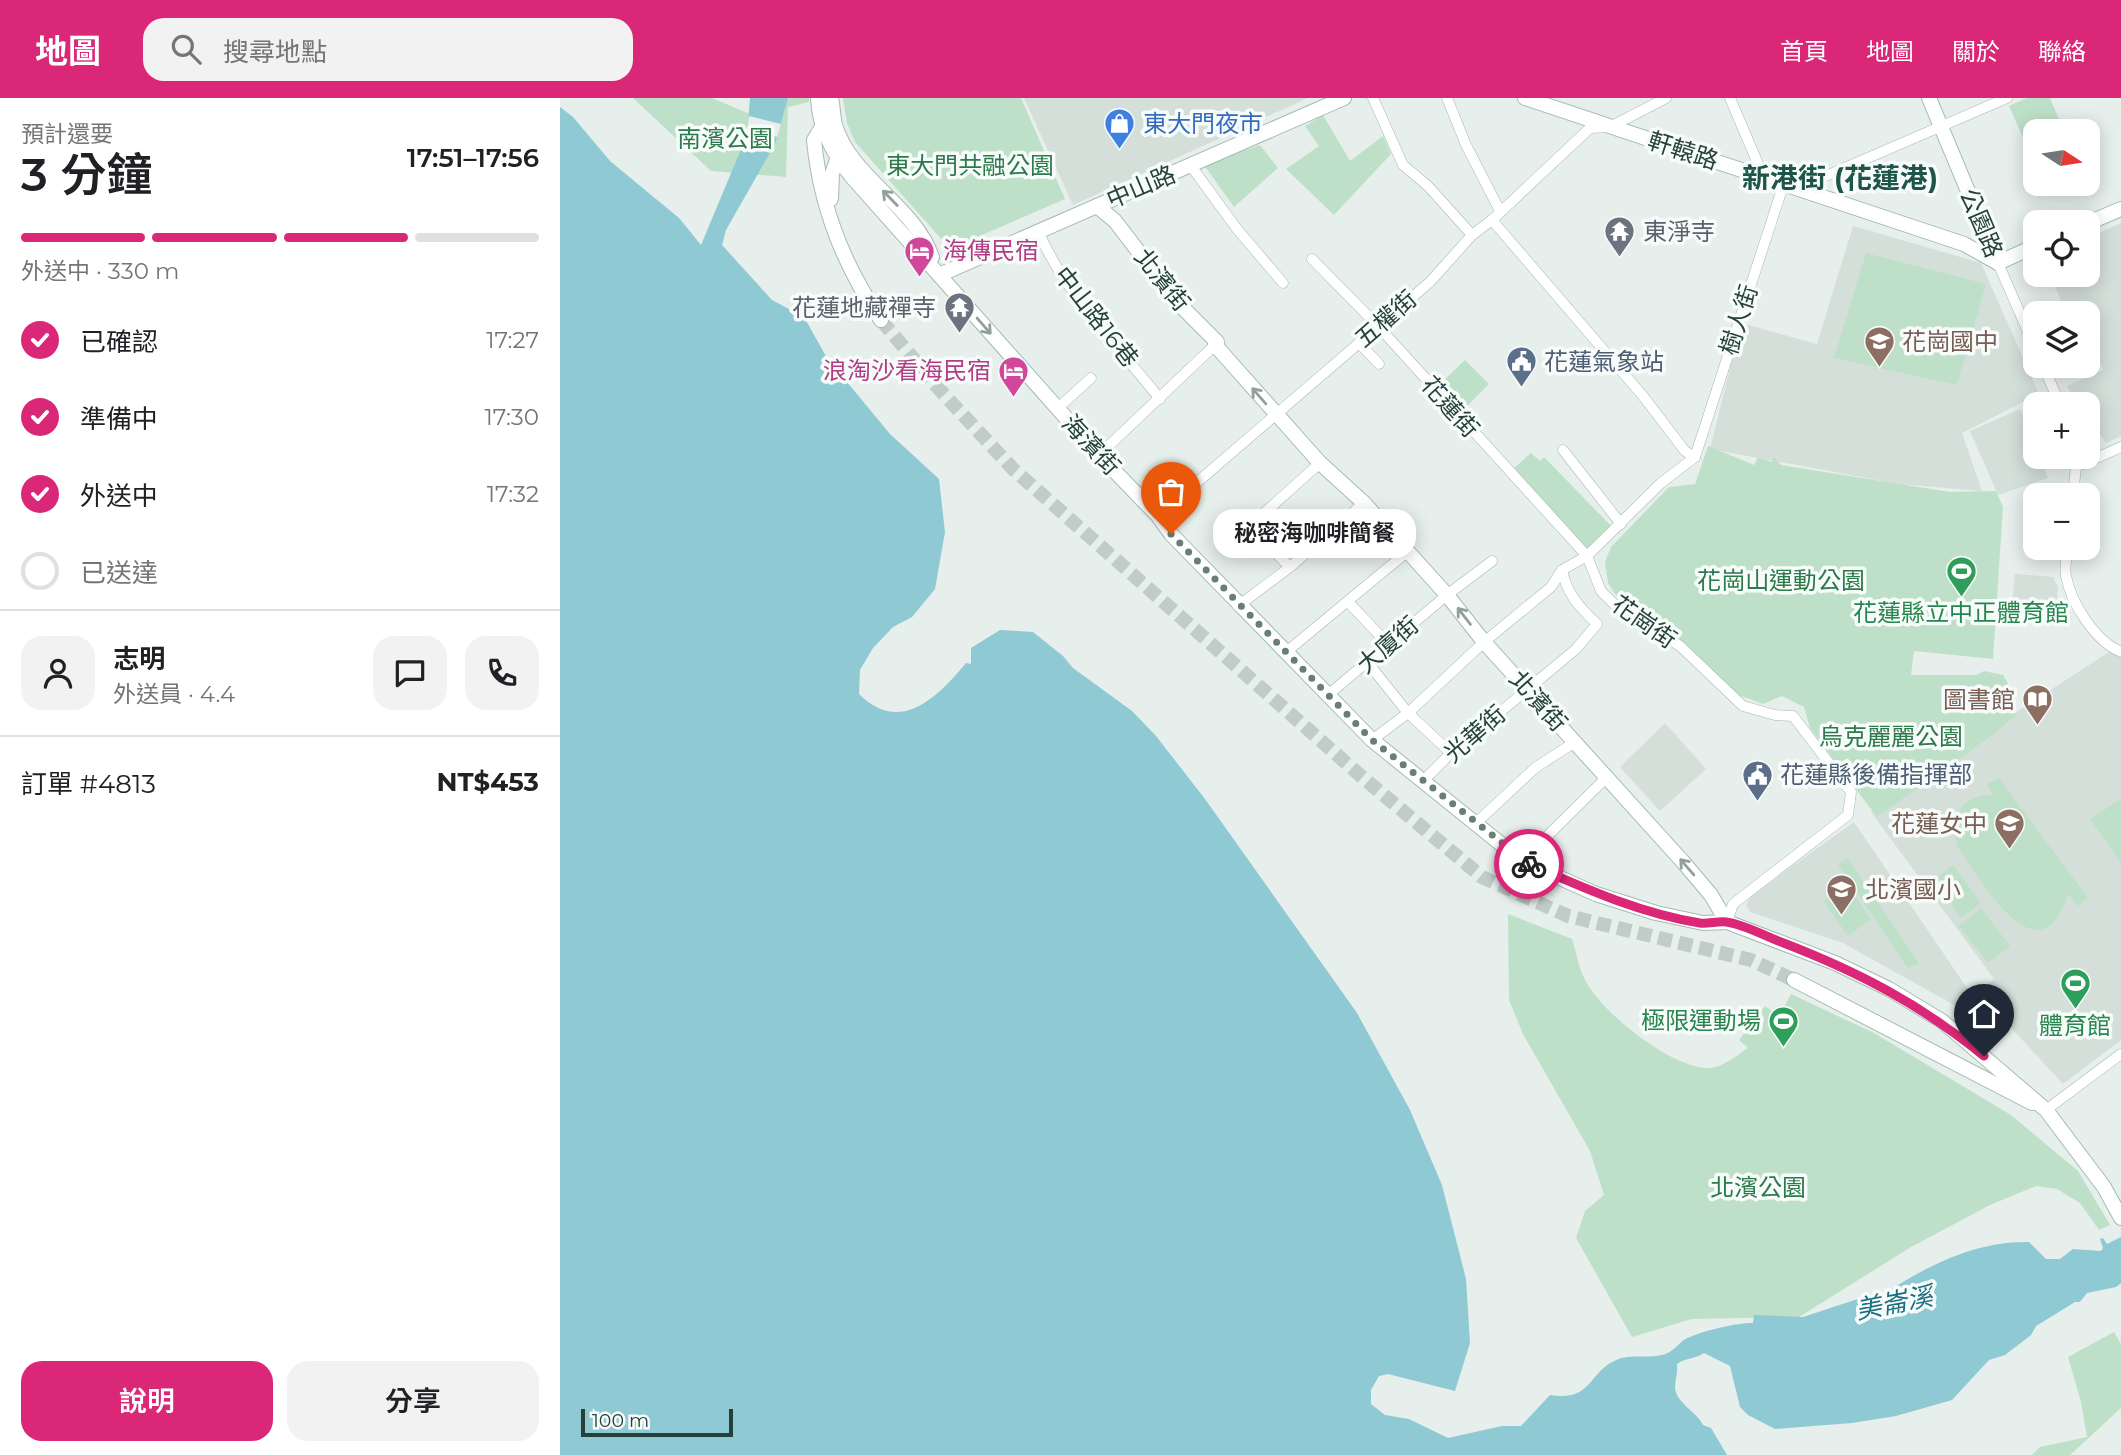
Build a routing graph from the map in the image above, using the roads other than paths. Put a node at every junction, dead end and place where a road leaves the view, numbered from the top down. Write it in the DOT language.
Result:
graph roads {
  1 [pos="818,98"];
  2 [pos="831,98"];
  3 [pos="1343,98"];
  4 [pos="1373,98"];
  5 [pos="1447,98"];
  6 [pos="1525,98"];
  7 [pos="1666,98"];
  8 [pos="1730,98"];
  9 [pos="1929,98"];
  10 [pos="2007,98"];
  11 [pos="822,127"];
  12 [pos="1610,127"];
  13 [pos="1942,128"];
  14 [pos="844,144"];
  15 [pos="1191,166"];
  16 [pos="844,167"];
  17 [pos="1764,179"];
  18 [pos="1791,186"];
  19 [pos="1097,206"];
  20 [pos="2121,209"];
  21 [pos="1500,211"];
  22 [pos="2100,218"];
  23 [pos="1492,220"];
  24 [pos="1038,231"];
  25 [pos="1472,235"];
  26 [pos="840,244"];
  27 [pos="2023,252"];
  28 [pos="1312,259"];
  29 [pos="1998,263"];
  30 [pos="939,275"];
  31 [pos="1283,283"];
  32 [pos="881,320"];
  33 [pos="2023,320"];
  34 [pos="1377,325"];
  35 [pos="1359,343"];
  36 [pos="1215,345"];
  37 [pos="1379,364"];
  38 [pos="1091,378"];
  39 [pos="1160,399"];
  40 [pos="1057,409"];
  41 [pos="1276,415"];
  42 [pos="2121,447"];
  43 [pos="1563,450"];
  44 [pos="1098,455"];
  45 [pos="2100,455"];
  46 [pos="1695,457"];
  47 [pos="1320,463"];
  48 [pos="1364,503"];
  49 [pos="1158,516"];
  50 [pos="1621,524"];
  51 [pos="1407,552"];
  52 [pos="1587,556"];
  53 [pos="2067,560"];
  54 [pos="1492,561"];
  55 [pos="1290,567"];
  56 [pos="1562,570"];
  57 [pos="1447,594"];
  58 [pos="1349,603"];
  59 [pos="1238,606"];
  60 [pos="1484,642"];
  61 [pos="1388,644"];
  62 [pos="2118,651"];
  63 [pos="1285,653"];
  64 [pos="1368,663"];
  65 [pos="1528,689"];
  66 [pos="1329,694"];
  67 [pos="1408,713"];
  68 [pos="1372,740"];
  69 [pos="1575,742"];
  70 [pos="1451,753"];
  71 [pos="1607,777"];
  72 [pos="1423,782"];
  73 [pos="1475,824"];
  74 [pos="1522,861"];
  75 [pos="1727,922"];
  76 [pos="1794,980"];
  77 [pos="2121,1054"];
  78 [pos="2046,1110"];
  79 [pos="2121,1218"];
  1 -- 11 [label="main road"];
  2 -- 14 [label="main road"];
  3 -- 15 [label="main road, 中山路"];
  4 -- 25 [label="street"];
  5 -- 21 [label="street"];
  6 -- 12 [label="main road, 軒轅路"];
  7 -- 12 [label="street, 五權街"];
  8 -- 17 [label="street"];
  9 -- 13 [label="main road, 公園路"];
  10 -- 13 [label="street"];
  11 -- 16 [label="main road, 海濱街"];
  11 -- 26 [label="main road"];
  12 -- 17 [label="main road, 軒轅路"];
  12 -- 21 [label="street, 五權街"];
  13 -- 18 [label="street"];
  13 -- 29 [label="main road, 公園路"];
  14 -- 16 [label="main road"];
  30 -- 14 [label="main road, 海濱街, one-way"];
  15 -- 19 [label="main road, 中山路"];
  15 -- 31 [label="street"];
  16 -- 26 [label="main road"];
  16 -- 30 [label="main road, 海濱街"];
  17 -- 18 [label="main road, 軒轅路"];
  18 -- 29 [label="main road, 軒轅路"];
  18 -- 46 [label="street, 樹人街"];
  19 -- 24 [label="main road, 中山路"];
  19 -- 36 [label="main road, 北濱街"];
  20 -- 22 [label="main road"];
  21 -- 23 [label="street, 五權街"];
  23 -- 25 [label="street, 五權街"];
  23 -- 46 [label="street"];
  24 -- 30 [label="main road, 中山路"];
  24 -- 39 [label="street, 中山路16巷"];
  25 -- 34 [label="street, 五權街"];
  26 -- 32 [label="main road"];
  27 -- 29 [label="main road"];
  28 -- 34 [label="street, 花蓮街"];
  29 -- 33 [label="street, 公園路"];
  30 -- 40 [label="main road, 海濱街, one-way"];
  34 -- 35 [label="street, 五權街"];
  34 -- 52 [label="street, 花蓮街"];
  35 -- 37 [label="street"];
  35 -- 41 [label="street, 五權街"];
  36 -- 39 [label="street"];
  41 -- 36 [label="main road, 北濱街, one-way"];
  38 -- 40 [label="street"];
  39 -- 44 [label="street"];
  40 -- 44 [label="main road, 海濱街"];
  41 -- 47 [label="main road, 北濱街"];
  41 -- 49 [label="street, 五權街"];
  42 -- 45 [label="street"];
  43 -- 50 [label="street"];
  44 -- 49 [label="main road, 海濱街"];
  46 -- 50 [label="street"];
  47 -- 48 [label="main road, 北濱街"];
  47 -- 55 [label="street"];
  48 -- 51 [label="main road, 北濱街"];
  48 -- 55 [label="street"];
  49 -- 59 [label="main road, 海濱街"];
  50 -- 52 [label="street"];
  51 -- 57 [label="main road, 北濱街"];
  51 -- 58 [label="street"];
  52 -- 56 [label="street"];
  52 -- 75 [label="street, 花崗街"];
  53 -- 62 [label="street"];
  54 -- 57 [label="street, 大廈街"];
  55 -- 59 [label="street"];
  56 -- 60 [label="street"];
  56 -- 65 [label="street, 光華街"];
  60 -- 57 [label="main road, 北濱街, one-way"];
  57 -- 61 [label="street, 大廈街"];
  58 -- 61 [label="street"];
  58 -- 63 [label="street"];
  59 -- 63 [label="main road, 海濱街"];
  60 -- 65 [label="main road, 北濱街"];
  60 -- 67 [label="street"];
  61 -- 64 [label="street, 大廈街"];
  63 -- 66 [label="main road, 海濱街"];
  64 -- 66 [label="street, 大廈街"];
  64 -- 67 [label="street"];
  65 -- 69 [label="main road, 北濱街"];
  65 -- 70 [label="street, 光華街"];
  66 -- 68 [label="main road, 海濱街"];
  67 -- 68 [label="street"];
  67 -- 70 [label="street"];
  68 -- 72 [label="main road, 海濱街"];
  69 -- 71 [label="main road, 北濱街"];
  69 -- 73 [label="street"];
  70 -- 72 [label="street, 光華街"];
  71 -- 74 [label="street"];
  75 -- 71 [label="main road, 北濱街, one-way"];
  72 -- 73 [label="main road, 海濱街"];
  73 -- 74 [label="main road, 海濱街"];
  74 -- 75 [label="main road, 海濱街"];
  75 -- 78 [label="main road"];
  76 -- 78 [label="main road"];
  77 -- 78 [label="street"];
  78 -- 79 [label="main road"];
}
